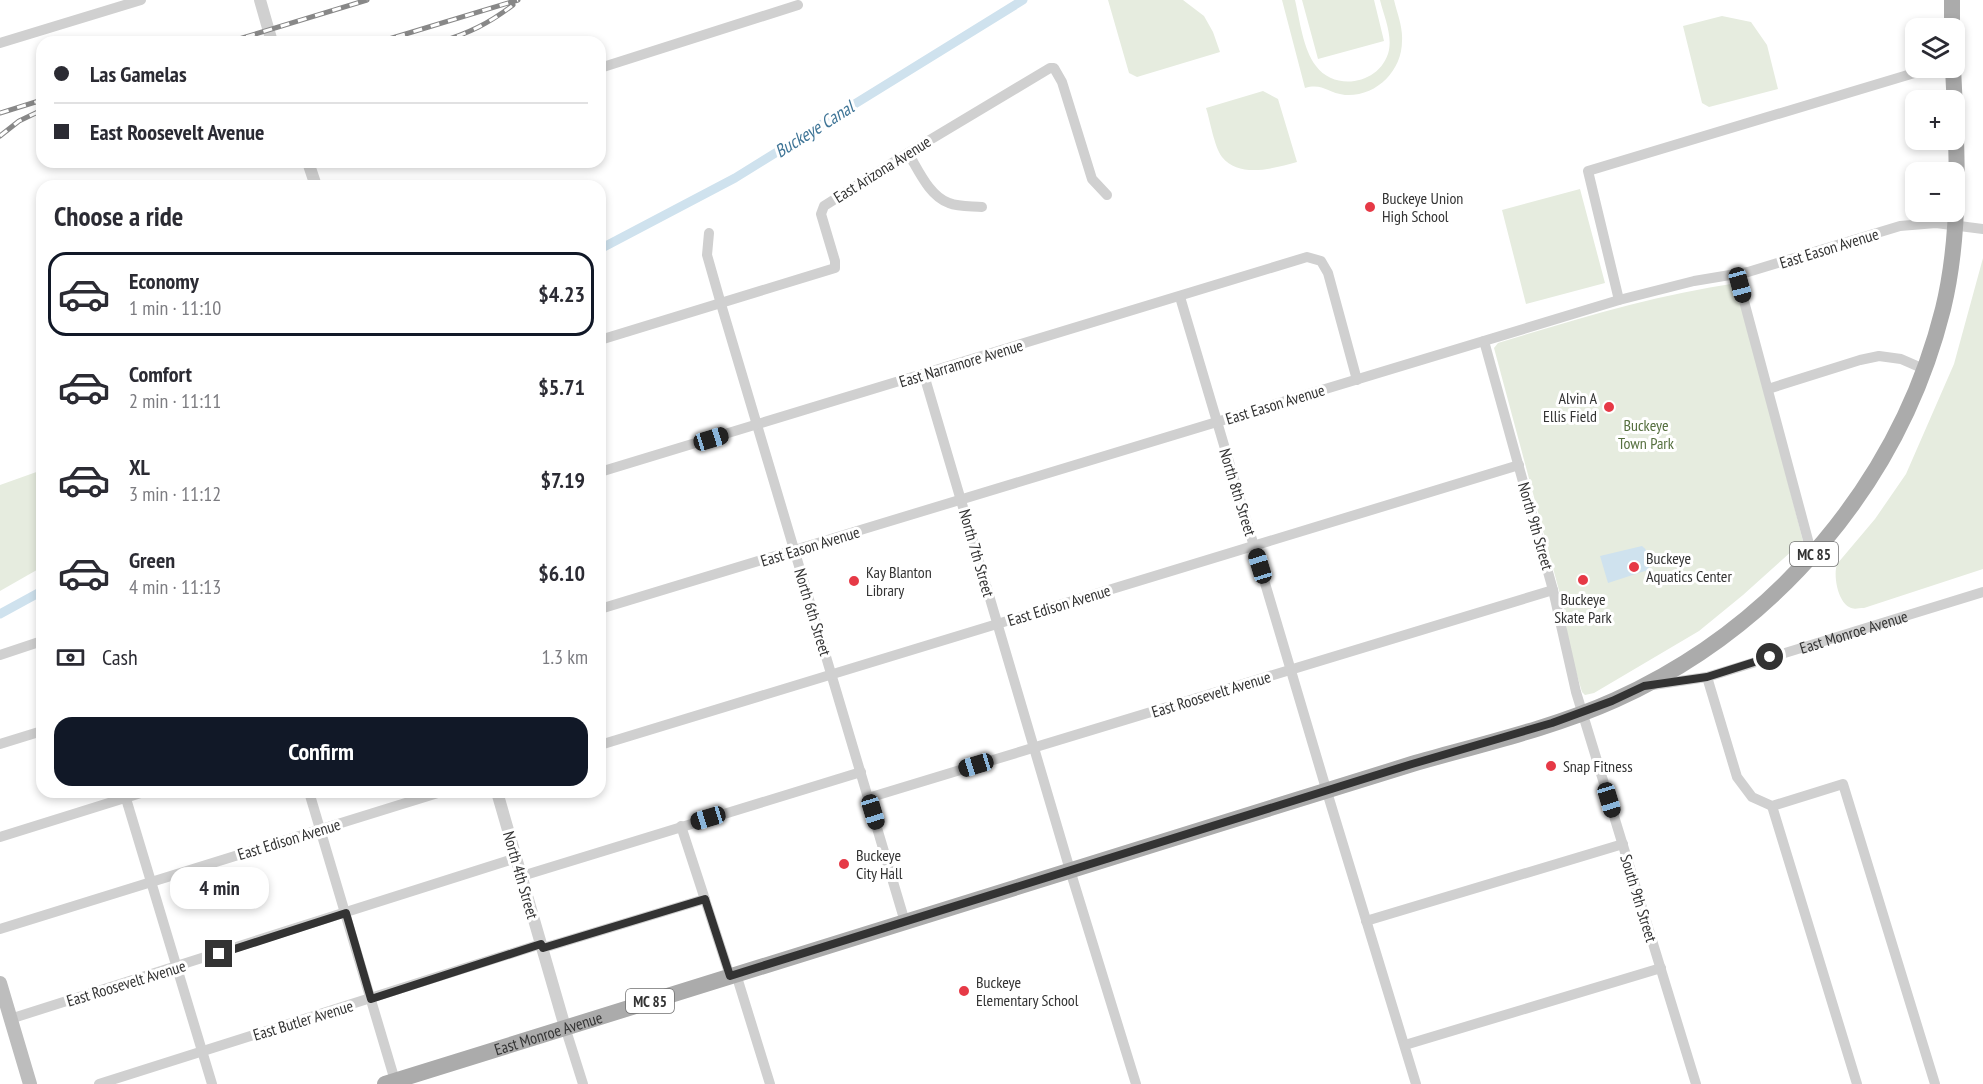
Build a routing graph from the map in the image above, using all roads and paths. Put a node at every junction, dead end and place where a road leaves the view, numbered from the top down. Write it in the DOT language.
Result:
graph roads {
  1 [pos="141,0"];
  2 [pos="260,0"];
  3 [pos="1952,0"];
  4 [pos="123,3"];
  5 [pos="798,5"];
  6 [pos="1953,18"];
  7 [pos="271,36"];
  8 [pos="0,43"];
  9 [pos="606,66"];
  10 [pos="1905,76"];
  11 [pos="1953,78"];
  12 [pos="908,153"];
  13 [pos="1107,195"];
  14 [pos="982,207"];
  15 [pos="1954,225"];
  16 [pos="1983,229"];
  17 [pos="709,233"];
  18 [pos="1737,275"];
  19 [pos="1179,297"];
  20 [pos="1619,300"];
  21 [pos="721,304"];
  22 [pos="606,338"];
  23 [pos="1484,341"];
  24 [pos="1924,369"];
  25 [pos="924,375"];
  26 [pos="1357,380"];
  27 [pos="1768,389"];
  28 [pos="1217,422"];
  29 [pos="757,425"];
  30 [pos="1518,465"];
  31 [pos="606,470"];
  32 [pos="961,500"];
  33 [pos="1254,546"];
  34 [pos="794,550"];
  35 [pos="1812,555"];
  36 [pos="1553,590"];
  37 [pos="1983,592"];
  38 [pos="606,607"];
  39 [pos="998,624"];
  40 [pos="36,643"];
  41 [pos="0,655"];
  42 [pos="1291,670"];
  43 [pos="832,674"];
  44 [pos="1707,677"];
  45 [pos="1644,686"];
  46 [pos="1582,712"];
  47 [pos="36,733"];
  48 [pos="606,743"];
  49 [pos="0,744"];
  50 [pos="1034,748"];
  51 [pos="861,772"];
  52 [pos="1326,792"];
  53 [pos="116,798"];
  54 [pos="126,798"];
  55 [pos="311,798"];
  56 [pos="422,798"];
  57 [pos="499,798"];
  58 [pos="868,798"];
  59 [pos="1772,806"];
  60 [pos="681,826"];
  61 [pos="321,830"];
  62 [pos="0,837"];
  63 [pos="1623,844"];
  64 [pos="516,858"];
  65 [pos="1070,870"];
  66 [pos="522,876"];
  67 [pos="151,881"];
  68 [pos="705,899"];
  69 [pos="346,913"];
  70 [pos="1366,921"];
  71 [pos="905,922"];
  72 [pos="0,929"];
  73 [pos="542,946"];
  74 [pos="177,967"];
  75 [pos="1661,968"];
  76 [pos="733,975"];
  77 [pos="0,983"];
  78 [pos="371,999"];
  79 [pos="10,1019"];
  80 [pos="565,1027"];
  81 [pos="1405,1045"];
  82 [pos="202,1051"];
  83 [pos="392,1083"];
  84 [pos="30,1084"];
  85 [pos="99,1084"];
  86 [pos="212,1084"];
  87 [pos="583,1084"];
  88 [pos="770,1084"];
  89 [pos="1136,1084"];
  90 [pos="1416,1084"];
  91 [pos="1696,1084"];
  92 [pos="1857,1084"];
  93 [pos="1935,1084"];
  1 -- 4 [label="street"];
  2 -- 7 [label="street"];
  3 -- 6 [label="main road"];
  4 -- 8 [label="street"];
  5 -- 9 [label="street"];
  10 -- 20 [label="street"];
  11 -- 15 [label="main road, MC 85"];
  12 -- 13 [label="street, East Arizona Avenue"];
  12 -- 14 [label="street"];
  12 -- 21 [label="street, East Arizona Avenue"];
  15 -- 16 [label="street, East Eason Avenue"];
  15 -- 18 [label="street, East Eason Avenue"];
  15 -- 24 [label="main road, MC 85"];
  17 -- 21 [label="street, North 6th Street"];
  18 -- 20 [label="street, East Eason Avenue"];
  18 -- 27 [label="street"];
  19 -- 25 [label="street, East Narramore Avenue"];
  19 -- 26 [label="street, East Narramore Avenue"];
  19 -- 28 [label="street, North 8th Street"];
  20 -- 23 [label="street, East Eason Avenue"];
  21 -- 22 [label="street, East Arizona Avenue"];
  21 -- 29 [label="street, North 6th Street"];
  23 -- 26 [label="street, East Eason Avenue"];
  23 -- 30 [label="street, North 9th Street"];
  24 -- 27 [label="street"];
  24 -- 35 [label="main road, MC 85"];
  25 -- 29 [label="street, East Narramore Avenue"];
  25 -- 32 [label="street, North 7th Street"];
  26 -- 28 [label="street, East Eason Avenue"];
  27 -- 35 [label="street"];
  28 -- 32 [label="street, East Eason Avenue"];
  28 -- 33 [label="street, North 8th Street"];
  29 -- 31 [label="street, East Narramore Avenue"];
  29 -- 34 [label="street, North 6th Street"];
  30 -- 33 [label="street, East Edison Avenue"];
  30 -- 36 [label="street, North 9th Street"];
  32 -- 34 [label="street, East Eason Avenue"];
  32 -- 39 [label="street, North 7th Street"];
  33 -- 39 [label="street, East Edison Avenue"];
  33 -- 42 [label="street, North 8th Street"];
  34 -- 38 [label="street, East Eason Avenue"];
  34 -- 43 [label="street, North 6th Street"];
  35 -- 45 [label="main road, MC 85"];
  36 -- 42 [label="street, East Roosevelt Avenue"];
  36 -- 46 [label="street, North 9th Street"];
  37 -- 44 [label="street, East Monroe Avenue"];
  39 -- 43 [label="street, East Edison Avenue"];
  39 -- 50 [label="street, North 7th Street"];
  40 -- 41 [label="street"];
  42 -- 50 [label="street, East Roosevelt Avenue"];
  42 -- 52 [label="street, North 8th Street"];
  43 -- 48 [label="street, East Edison Avenue"];
  43 -- 51 [label="street, North 6th Street"];
  44 -- 45 [label="street, East Monroe Avenue"];
  44 -- 59 [label="street"];
  45 -- 46 [label="main road, East Monroe Avenue / MC 85"];
  46 -- 52 [label="main road, East Monroe Avenue / MC 85"];
  46 -- 63 [label="street, South 9th Street"];
  47 -- 49 [label="street"];
  50 -- 58 [label="street, East Roosevelt Avenue"];
  50 -- 65 [label="street, North 7th Street"];
  51 -- 58 [label="street, North 6th Street"];
  51 -- 60 [label="street"];
  52 -- 65 [label="main road, East Monroe Avenue / MC 85"];
  52 -- 70 [label="street, North 8th Street"];
  53 -- 62 [label="street"];
  54 -- 67 [label="street"];
  55 -- 61 [label="street"];
  56 -- 61 [label="street, East Edison Avenue"];
  57 -- 64 [label="street, North 4th Street"];
  58 -- 71 [label="street, North 6th Street"];
  59 -- 92 [label="street"];
  59 -- 93 [label="street"];
  60 -- 66 [label="street"];
  60 -- 68 [label="street"];
  61 -- 67 [label="street, East Edison Avenue"];
  61 -- 69 [label="street"];
  63 -- 70 [label="street"];
  63 -- 75 [label="street, South 9th Street"];
  64 -- 66 [label="street, North 4th Street"];
  64 -- 69 [label="street, East Roosevelt Avenue"];
  65 -- 71 [label="main road, East Monroe Avenue / MC 85"];
  65 -- 89 [label="street, North 7th Street"];
  66 -- 73 [label="street, North 4th Street"];
  67 -- 72 [label="street, East Edison Avenue"];
  67 -- 74 [label="street"];
  68 -- 73 [label="street, East Butler Avenue"];
  68 -- 76 [label="street"];
  69 -- 74 [label="street, East Roosevelt Avenue"];
  69 -- 78 [label="street"];
  70 -- 81 [label="street, North 8th Street"];
  71 -- 76 [label="main road, East Monroe Avenue / MC 85"];
  73 -- 78 [label="street, East Butler Avenue"];
  73 -- 80 [label="street, North 4th Street"];
  74 -- 79 [label="street, East Roosevelt Avenue"];
  74 -- 82 [label="street"];
  75 -- 81 [label="street"];
  75 -- 91 [label="street, South 9th Street"];
  76 -- 80 [label="main road, East Monroe Avenue / MC 85"];
  76 -- 88 [label="street"];
  77 -- 79 [label="main road"];
  78 -- 82 [label="street, East Butler Avenue"];
  78 -- 83 [label="street"];
  79 -- 84 [label="main road"];
  80 -- 83 [label="main road, East Monroe Avenue / MC 85"];
  80 -- 87 [label="street"];
  81 -- 90 [label="street, North 8th Street"];
  82 -- 85 [label="street, East Butler Avenue"];
  82 -- 86 [label="street"];
}
